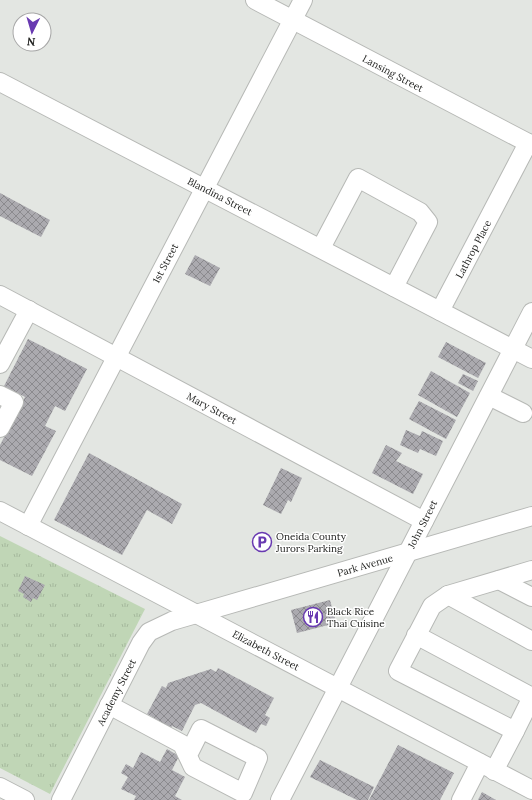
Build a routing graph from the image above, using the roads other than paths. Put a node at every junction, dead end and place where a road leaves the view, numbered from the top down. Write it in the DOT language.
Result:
graph roads {
  1 [pos="255,0"];
  2 [pos="303,0"];
  3 [pos="293,20"];
  4 [pos="0,82"];
  5 [pos="530,144"];
  6 [pos="204,188"];
  7 [pos="320,248"];
  8 [pos="394,287"];
  9 [pos="1,298"];
  10 [pos="29,310"];
  11 [pos="440,311"];
  12 [pos="532,312"];
  13 [pos="513,349"];
  14 [pos="116,358"];
  15 [pos="532,359"];
  16 [pos="0,364"];
  17 [pos="0,395"];
  18 [pos="486,401"];
  19 [pos="521,418"];
  20 [pos="0,428"];
  21 [pos="0,511"];
  22 [pos="532,516"];
  23 [pos="424,521"];
  24 [pos="28,526"];
  25 [pos="408,552"];
  26 [pos="532,570"];
  27 [pos="499,580"];
  28 [pos="448,595"];
  29 [pos="532,597"];
  30 [pos="197,614"];
  31 [pos="416,635"];
  32 [pos="532,641"];
  33 [pos="339,689"];
  34 [pos="109,705"];
  35 [pos="515,731"];
  36 [pos="185,749"];
  37 [pos="487,767"];
  38 [pos="0,787"];
  39 [pos="532,790"];
  40 [pos="250,796"];
  41 [pos="25,800"];
  42 [pos="61,800"];
  43 [pos="280,800"];
  44 [pos="461,800"];
  1 -- 3 [label="street, Lansing Street"];
  2 -- 3 [label="street, 1st Street"];
  3 -- 5 [label="street, Lansing Street"];
  3 -- 6 [label="street, 1st Street"];
  4 -- 6 [label="street, Blandina Street"];
  5 -- 11 [label="street, Lathrop Place"];
  6 -- 7 [label="street, Blandina Street"];
  6 -- 14 [label="street, 1st Street"];
  7 -- 8 [label="street, Blandina Street"];
  7 -- 8 [label="street"];
  8 -- 11 [label="street, Blandina Street"];
  9 -- 10 [label="street, Mary Street"];
  10 -- 14 [label="street, Mary Street"];
  10 -- 16 [label="street"];
  11 -- 13 [label="street"];
  12 -- 13 [label="street, John Street"];
  13 -- 15 [label="street"];
  13 -- 18 [label="street, John Street"];
  14 -- 23 [label="street, Mary Street"];
  14 -- 24 [label="street, 1st Street"];
  17 -- 20 [label="street"];
  18 -- 19 [label="street"];
  18 -- 23 [label="street, John Street"];
  21 -- 24 [label="street, Elizabeth Street"];
  22 -- 25 [label="street, Park Avenue"];
  23 -- 25 [label="street, John Street"];
  24 -- 30 [label="street, Elizabeth Street"];
  25 -- 30 [label="street, Park Avenue"];
  25 -- 33 [label="street, John Street"];
  26 -- 27 [label="street"];
  27 -- 28 [label="street"];
  27 -- 29 [label="street"];
  28 -- 31 [label="street"];
  28 -- 32 [label="street"];
  30 -- 33 [label="street, Elizabeth Street"];
  30 -- 34 [label="street, Academy Street"];
  31 -- 35 [label="street"];
  31 -- 35 [label="street"];
  33 -- 37 [label="street, Elizabeth Street"];
  33 -- 43 [label="street, John Street"];
  34 -- 36 [label="street"];
  34 -- 42 [label="street, Academy Street"];
  35 -- 37 [label="street"];
  36 -- 40 [label="street"];
  36 -- 40 [label="street"];
  37 -- 39 [label="street, Elizabeth Street"];
  37 -- 44 [label="street"];
  38 -- 41 [label="street"];
}
